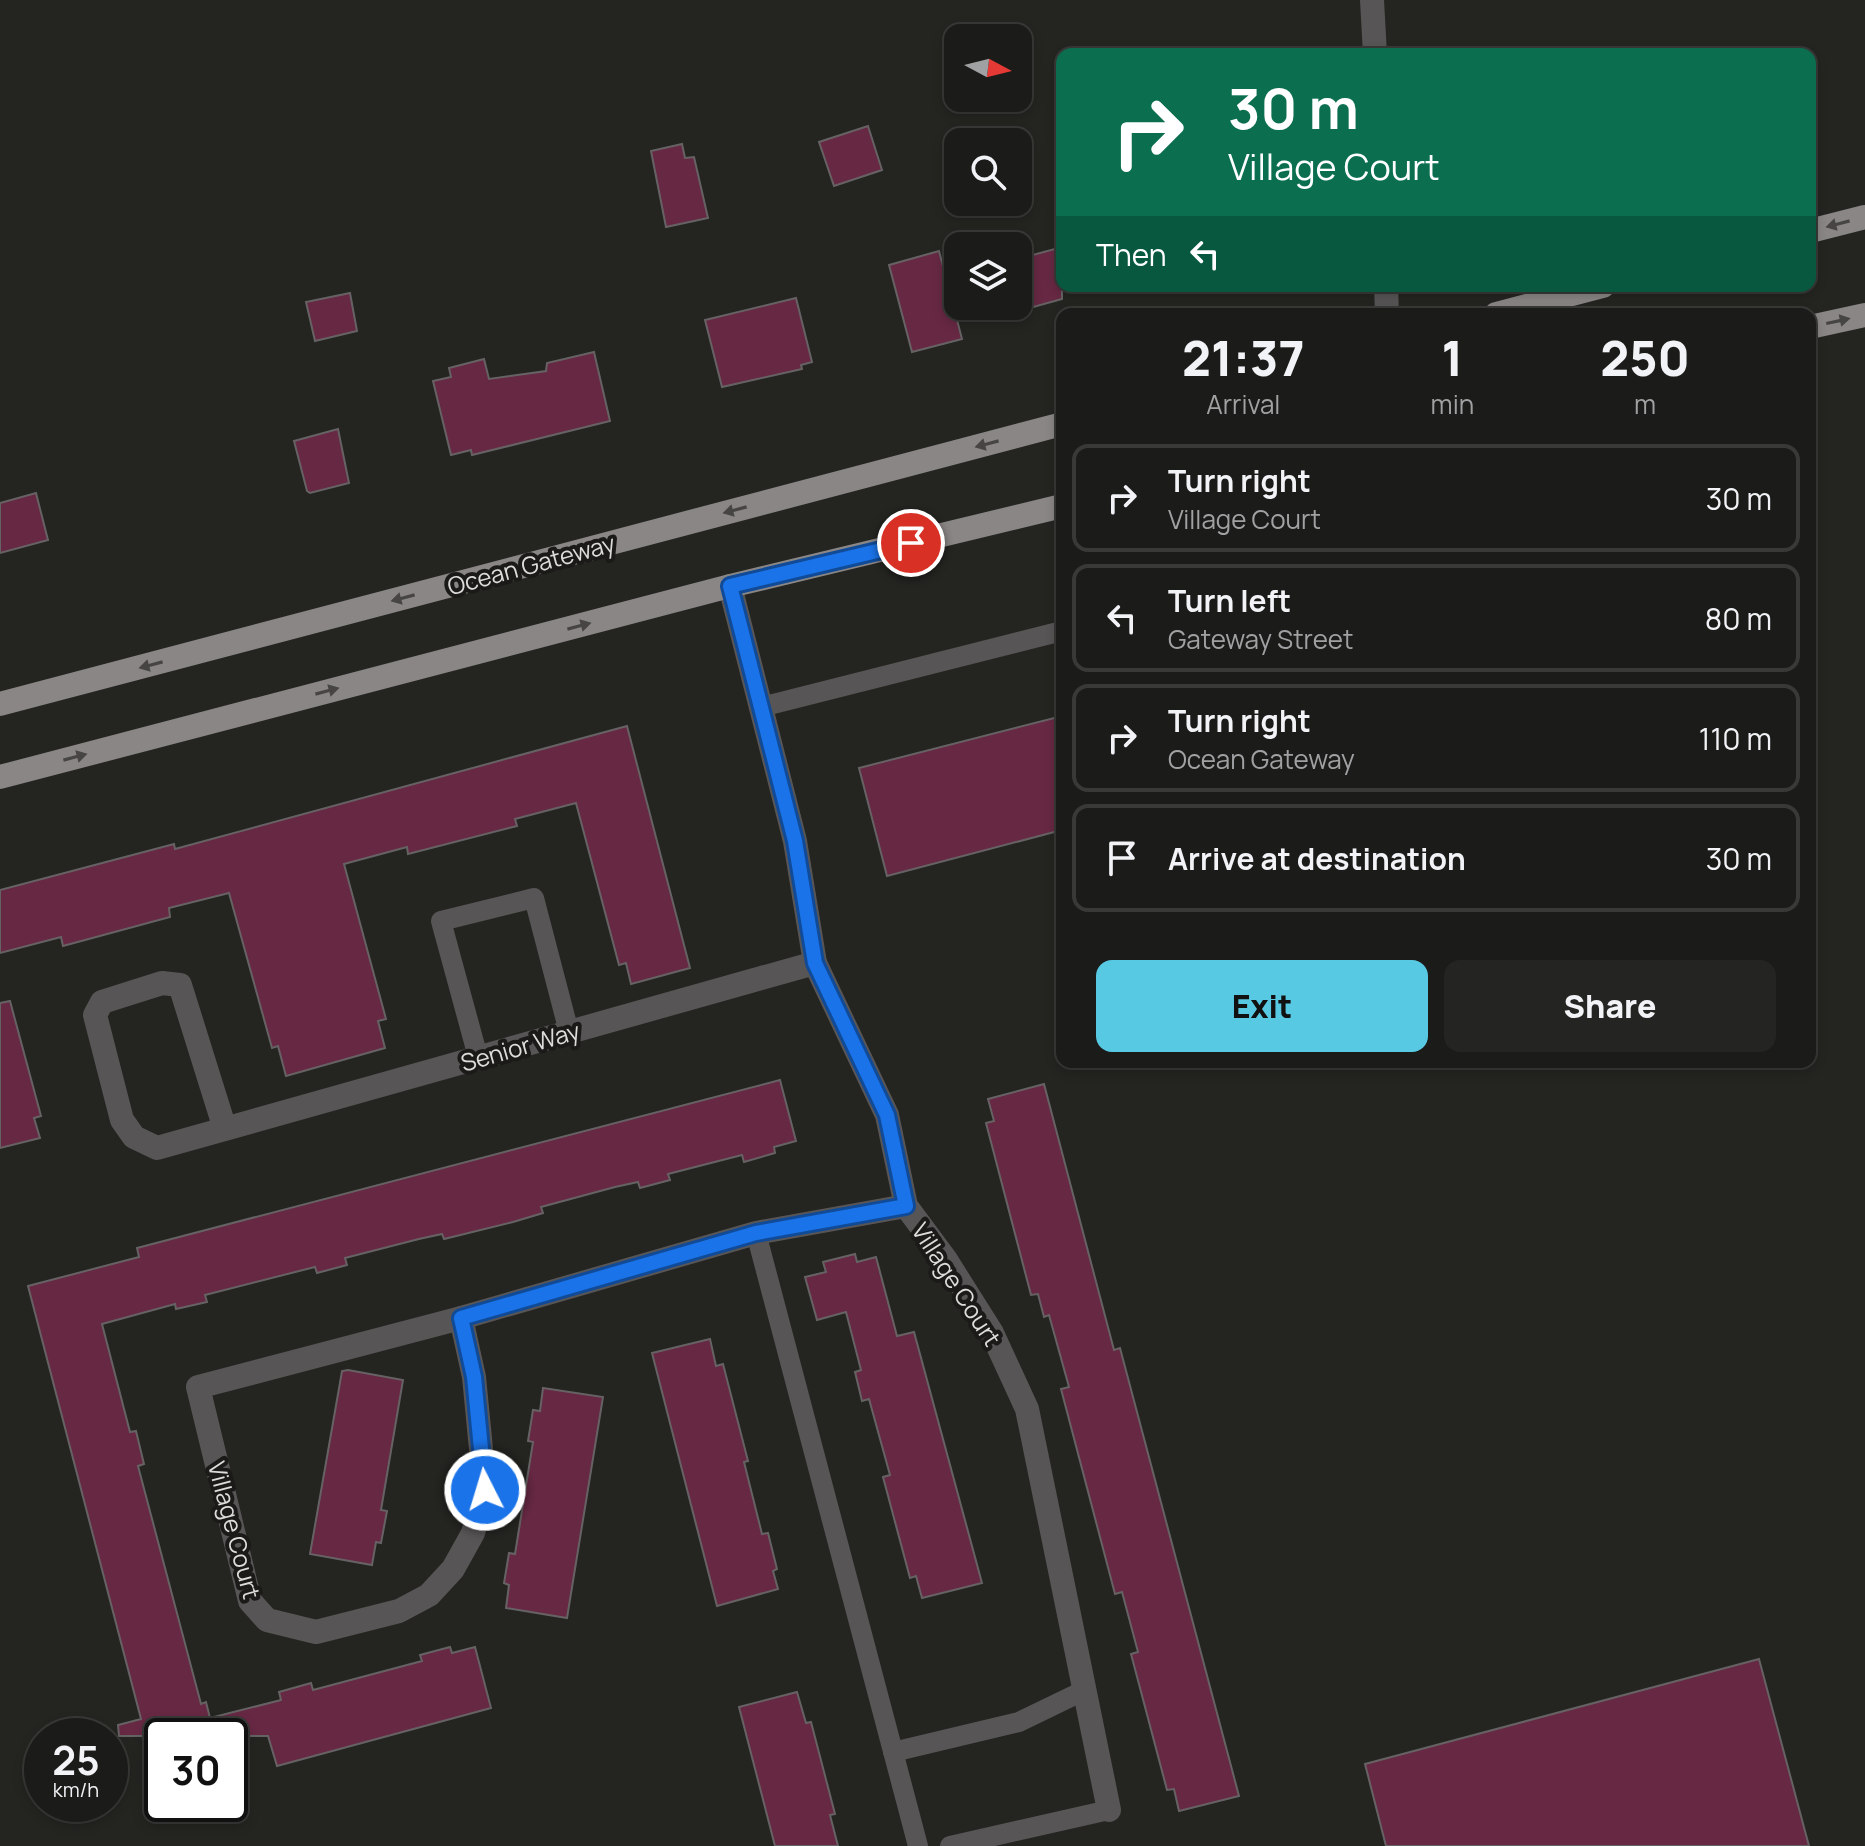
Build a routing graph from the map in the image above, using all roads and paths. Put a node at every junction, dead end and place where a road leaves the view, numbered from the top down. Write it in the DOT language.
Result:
graph roads {
  1 [pos="1372,0"];
  2 [pos="1375,48"];
  3 [pos="1865,217"];
  4 [pos="1816,229"];
  5 [pos="1580,292"];
  6 [pos="1519,308"];
  7 [pos="1865,315"];
  8 [pos="1816,326"];
  9 [pos="1056,426"];
  10 [pos="1056,507"];
  11 [pos="730,586"];
  12 [pos="1056,633"];
  13 [pos="0,704"];
  14 [pos="761,707"];
  15 [pos="0,777"];
  16 [pos="815,963"];
  17 [pos="569,1032"];
  18 [pos="478,1057"];
  19 [pos="225,1129"];
  20 [pos="906,1206"];
  21 [pos="756,1233"];
  22 [pos="461,1318"];
  23 [pos="1085,1690"];
  24 [pos="893,1752"];
  25 [pos="1109,1810"];
  26 [pos="918,1846"];
  27 [pos="950,1846"];
  1 -- 2 [label="street"];
  3 -- 4 [label="main road, one-way"];
  5 -- 6 [label="main road"];
  8 -- 7 [label="main road, one-way"];
  9 -- 13 [label="main road, Ocean Gateway, one-way"];
  10 -- 11 [label="main road"];
  11 -- 14 [label="street"];
  15 -- 11 [label="main road, one-way"];
  12 -- 14 [label="lane"];
  14 -- 16 [label="street"];
  16 -- 17 [label="street, Senior Way"];
  16 -- 20 [label="street"];
  17 -- 18 [label="street, Senior Way"];
  17 -- 18 [label="lane"];
  18 -- 19 [label="street, Senior Way"];
  19 -- 19 [label="street, Senior Way"];
  20 -- 21 [label="street, Village Court"];
  20 -- 23 [label="street, Village Court"];
  21 -- 22 [label="street, Village Court"];
  21 -- 24 [label="lane"];
  22 -- 22 [label="street, Village Court"];
  23 -- 24 [label="lane"];
  23 -- 25 [label="street, Village Court"];
  24 -- 26 [label="lane"];
  25 -- 27 [label="lane"];
}
